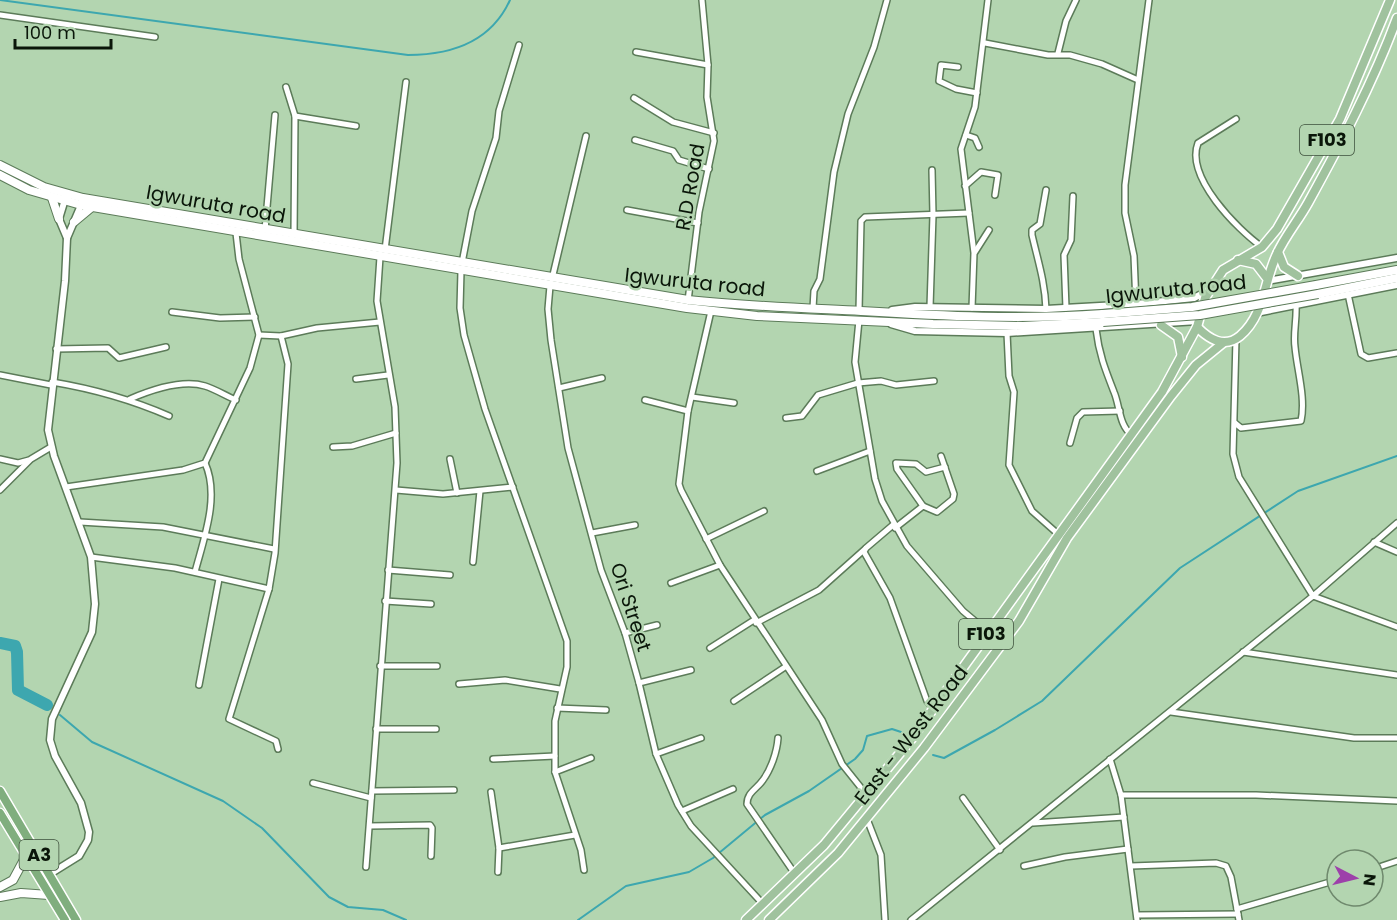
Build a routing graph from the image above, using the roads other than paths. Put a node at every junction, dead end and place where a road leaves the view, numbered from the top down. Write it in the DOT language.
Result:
graph roads {
  1 [pos="702,0"];
  2 [pos="887,0"];
  3 [pos="988,0"];
  4 [pos="1076,0"];
  5 [pos="1149,0"];
  6 [pos="1390,0"];
  7 [pos="0,15"];
  8 [pos="1397,18"];
  9 [pos="155,37"];
  10 [pos="985,43"];
  11 [pos="519,45"];
  12 [pos="636,52"];
  13 [pos="1058,53"];
  14 [pos="708,65"];
  15 [pos="958,67"];
  16 [pos="1138,80"];
  17 [pos="406,81"];
  18 [pos="286,87"];
  19 [pos="977,93"];
  20 [pos="634,98"];
  21 [pos="275,115"];
  22 [pos="296,116"];
  23 [pos="1236,119"];
  24 [pos="1340,119"];
  25 [pos="1351,123"];
  26 [pos="356,126"];
  27 [pos="714,133"];
  28 [pos="966,135"];
  29 [pos="586,136"];
  30 [pos="635,140"];
  31 [pos="979,147"];
  32 [pos="0,165"];
  33 [pos="709,169"];
  34 [pos="932,170"];
  35 [pos="0,175"];
  36 [pos="965,186"];
  37 [pos="1046,190"];
  38 [pos="995,195"];
  39 [pos="1073,196"];
  40 [pos="52,198"];
  41 [pos="65,198"];
  42 [pos="82,202"];
  43 [pos="92,207"];
  44 [pos="627,210"];
  45 [pos="969,213"];
  46 [pos="933,215"];
  47 [pos="59,219"];
  48 [pos="74,222"];
  49 [pos="698,223"];
  50 [pos="265,230"];
  51 [pos="989,230"];
  52 [pos="236,233"];
  53 [pos="294,235"];
  54 [pos="67,238"];
  55 [pos="1262,247"];
  56 [pos="1278,252"];
  57 [pos="974,253"];
  58 [pos="383,254"];
  59 [pos="1397,258"];
  60 [pos="1236,260"];
  61 [pos="461,267"];
  62 [pos="1397,270"];
  63 [pos="1298,276"];
  64 [pos="1397,278"];
  65 [pos="1267,279"];
  66 [pos="551,282"];
  67 [pos="1397,285"];
  68 [pos="1317,289"];
  69 [pos="1210,290"];
  70 [pos="1348,294"];
  71 [pos="687,304"];
  72 [pos="1136,304"];
  73 [pos="1202,305"];
  74 [pos="1296,305"];
  75 [pos="930,307"];
  76 [pos="813,308"];
  77 [pos="972,308"];
  78 [pos="1066,308"];
  79 [pos="1046,309"];
  80 [pos="711,311"];
  81 [pos="172,312"];
  82 [pos="881,312"];
  83 [pos="1257,313"];
  84 [pos="859,315"];
  85 [pos="255,317"];
  86 [pos="1103,318"];
  87 [pos="882,321"];
  88 [pos="380,322"];
  89 [pos="1197,324"];
  90 [pos="1161,325"];
  91 [pos="1096,329"];
  92 [pos="1007,333"];
  93 [pos="259,335"];
  94 [pos="281,336"];
  95 [pos="1236,339"];
  96 [pos="1223,343"];
  97 [pos="166,347"];
  98 [pos="56,349"];
  99 [pos="1397,353"];
  100 [pos="1182,360"];
  101 [pos="0,375"];
  102 [pos="388,375"];
  103 [pos="602,378"];
  104 [pos="356,379"];
  105 [pos="934,381"];
  106 [pos="858,383"];
  107 [pos="52,384"];
  108 [pos="559,388"];
  109 [pos="692,397"];
  110 [pos="130,399"];
  111 [pos="236,400"];
  112 [pos="645,400"];
  113 [pos="734,403"];
  114 [pos="688,411"];
  115 [pos="1120,411"];
  116 [pos="169,416"];
  117 [pos="786,418"];
  118 [pos="1235,423"];
  119 [pos="396,433"];
  120 [pos="1132,435"];
  121 [pos="1070,443"];
  122 [pos="51,447"];
  123 [pos="333,447"];
  124 [pos="870,451"];
  125 [pos="941,456"];
  126 [pos="0,459"];
  127 [pos="31,459"];
  128 [pos="450,459"];
  129 [pos="205,463"];
  130 [pos="945,467"];
  131 [pos="818,471"];
  132 [pos="1098,480"];
  133 [pos="1107,484"];
  134 [pos="66,487"];
  135 [pos="513,487"];
  136 [pos="0,490"];
  137 [pos="396,490"];
  138 [pos="480,490"];
  139 [pos="457,493"];
  140 [pos="923,506"];
  141 [pos="764,511"];
  142 [pos="80,522"];
  143 [pos="1397,523"];
  144 [pos="634,525"];
  145 [pos="894,526"];
  146 [pos="592,532"];
  147 [pos="1058,534"];
  148 [pos="204,535"];
  149 [pos="706,539"];
  150 [pos="1374,542"];
  151 [pos="274,549"];
  152 [pos="865,549"];
  153 [pos="1397,552"];
  154 [pos="91,557"];
  155 [pos="473,562"];
  156 [pos="720,565"];
  157 [pos="388,570"];
  158 [pos="195,572"];
  159 [pos="450,575"];
  160 [pos="219,579"];
  161 [pos="671,583"];
  162 [pos="269,589"];
  163 [pos="1313,596"];
  164 [pos="386,601"];
  165 [pos="432,604"];
  166 [pos="755,621"];
  167 [pos="657,625"];
  168 [pos="1397,627"];
  169 [pos="988,632"];
  170 [pos="625,633"];
  171 [pos="710,648"];
  172 [pos="1243,652"];
  173 [pos="380,666"];
  174 [pos="436,666"];
  175 [pos="785,667"];
  176 [pos="691,670"];
  177 [pos="1397,675"];
  178 [pos="639,683"];
  179 [pos="459,684"];
  180 [pos="199,685"];
  181 [pos="560,689"];
  182 [pos="734,701"];
  183 [pos="557,708"];
  184 [pos="934,709"];
  185 [pos="606,710"];
  186 [pos="1172,712"];
  187 [pos="376,729"];
  188 [pos="436,729"];
  189 [pos="701,738"];
  190 [pos="778,738"];
  191 [pos="1397,738"];
  192 [pos="278,749"];
  193 [pos="656,754"];
  194 [pos="555,756"];
  195 [pos="591,758"];
  196 [pos="493,759"];
  197 [pos="1110,759"];
  198 [pos="555,772"];
  199 [pos="313,783"];
  200 [pos="733,789"];
  201 [pos="454,790"];
  202 [pos="0,791"];
  203 [pos="372,791"];
  204 [pos="491,792"];
  205 [pos="866,794"];
  206 [pos="1121,795"];
  207 [pos="371,798"];
  208 [pos="963,798"];
  209 [pos="1397,801"];
  210 [pos="682,811"];
  211 [pos="0,813"];
  212 [pos="1124,817"];
  213 [pos="867,819"];
  214 [pos="1032,823"];
  215 [pos="370,826"];
  216 [pos="575,835"];
  217 [pos="499,848"];
  218 [pos="1128,849"];
  219 [pos="1000,850"];
  220 [pos="26,856"];
  221 [pos="431,856"];
  222 [pos="1024,866"];
  223 [pos="1131,866"];
  224 [pos="366,867"];
  225 [pos="584,870"];
  226 [pos="498,872"];
  227 [pos="50,874"];
  228 [pos="795,874"];
  229 [pos="1325,884"];
  230 [pos="0,887"];
  231 [pos="49,894"];
  232 [pos="0,897"];
  233 [pos="763,904"];
  234 [pos="1238,914"];
  235 [pos="1137,917"];
  236 [pos="65,920"];
  237 [pos="76,920"];
  238 [pos="746,920"];
  239 [pos="769,920"];
  240 [pos="885,920"];
  241 [pos="911,920"];
  1 -- 14 [label="street, R.D Road"];
  2 -- 76 [label="street"];
  3 -- 10 [label="street"];
  4 -- 13 [label="street"];
  5 -- 16 [label="street"];
  6 -- 24 [label="main road, F103"];
  7 -- 9 [label="street"];
  8 -- 25 [label="main road, F103"];
  10 -- 13 [label="street"];
  10 -- 19 [label="street"];
  11 -- 61 [label="street"];
  12 -- 14 [label="street"];
  13 -- 16 [label="street"];
  14 -- 27 [label="street, R.D Road"];
  15 -- 19 [label="street"];
  16 -- 72 [label="street"];
  17 -- 58 [label="street"];
  18 -- 22 [label="street"];
  19 -- 28 [label="street"];
  20 -- 27 [label="street"];
  21 -- 50 [label="street"];
  22 -- 26 [label="street"];
  22 -- 53 [label="street"];
  23 -- 55 [label="street"];
  24 -- 25 [label="main road"];
  24 -- 55 [label="main road, F103"];
  25 -- 56 [label="main road, F103"];
  27 -- 33 [label="street, R.D Road"];
  28 -- 31 [label="street"];
  28 -- 36 [label="street"];
  29 -- 66 [label="street, Ori Street"];
  30 -- 33 [label="street"];
  32 -- 41 [label="main road, Igwuruta road"];
  33 -- 49 [label="street, R.D Road"];
  34 -- 46 [label="street"];
  35 -- 40 [label="main road, Igwuruta road"];
  36 -- 38 [label="street"];
  36 -- 45 [label="street"];
  37 -- 79 [label="street"];
  39 -- 78 [label="street"];
  40 -- 41 [label="main road, Igwuruta road"];
  40 -- 47 [label="main road"];
  41 -- 42 [label="main road, Igwuruta road"];
  41 -- 47 [label="street"];
  42 -- 43 [label="main road, Igwuruta road"];
  42 -- 48 [label="street"];
  42 -- 50 [label="main road, Igwuruta road"];
  43 -- 48 [label="main road"];
  43 -- 52 [label="main road, Igwuruta road"];
  44 -- 49 [label="street"];
  45 -- 46 [label="street"];
  45 -- 57 [label="street"];
  46 -- 75 [label="street"];
  46 -- 84 [label="street"];
  47 -- 54 [label="street"];
  48 -- 54 [label="street"];
  49 -- 71 [label="street, R.D Road"];
  50 -- 53 [label="main road, Igwuruta road"];
  51 -- 57 [label="street"];
  52 -- 58 [label="main road, Igwuruta road"];
  52 -- 85 [label="street"];
  53 -- 58 [label="main road, Igwuruta road"];
  54 -- 98 [label="street"];
  55 -- 60 [label="main road, F103"];
  56 -- 63 [label="main road"];
  56 -- 65 [label="main road, F103"];
  57 -- 77 [label="street"];
  58 -- 61 [label="main road, Igwuruta road"];
  58 -- 88 [label="street"];
  59 -- 63 [label="street"];
  60 -- 65 [label="main road"];
  60 -- 69 [label="main road, East - West Road"];
  61 -- 66 [label="main road, Igwuruta road"];
  61 -- 135 [label="street"];
  62 -- 68 [label="main road, Igwuruta road"];
  63 -- 65 [label="street"];
  64 -- 68 [label="main road, Igwuruta road"];
  65 -- 83 [label="main road"];
  66 -- 71 [label="main road, Igwuruta road"];
  66 -- 108 [label="street, Ori Street"];
  67 -- 70 [label="street"];
  68 -- 73 [label="main road, Igwuruta road, bridge"];
  68 -- 86 [label="main road, bridge"];
  69 -- 72 [label="street"];
  69 -- 73 [label="main road, East - West Road"];
  70 -- 74 [label="street"];
  70 -- 99 [label="street"];
  71 -- 76 [label="main road, Igwuruta road"];
  71 -- 80 [label="main road, Igwuruta road"];
  72 -- 78 [label="street"];
  73 -- 86 [label="main road, Igwuruta road, bridge"];
  73 -- 89 [label="main road, East - West Road"];
  74 -- 83 [label="street"];
  74 -- 118 [label="street"];
  75 -- 77 [label="street"];
  75 -- 82 [label="street"];
  76 -- 84 [label="main road, Igwuruta road"];
  77 -- 79 [label="street"];
  78 -- 79 [label="street"];
  80 -- 84 [label="main road, Igwuruta road"];
  80 -- 109 [label="street"];
  81 -- 85 [label="street"];
  82 -- 84 [label="main road, Igwuruta road"];
  82 -- 86 [label="main road, Igwuruta road"];
  83 -- 95 [label="main road"];
  84 -- 87 [label="main road, Igwuruta road"];
  84 -- 106 [label="street"];
  85 -- 93 [label="street"];
  86 -- 87 [label="main road, Igwuruta road"];
  87 -- 92 [label="street"];
  88 -- 94 [label="street"];
  88 -- 102 [label="street"];
  89 -- 90 [label="street"];
  89 -- 96 [label="main road"];
  89 -- 100 [label="main road, East - West Road / F103"];
  90 -- 91 [label="street"];
  90 -- 100 [label="main road"];
  91 -- 92 [label="street"];
  91 -- 115 [label="street"];
  92 -- 147 [label="street"];
  93 -- 94 [label="street"];
  93 -- 111 [label="street"];
  94 -- 151 [label="street"];
  95 -- 96 [label="main road"];
  95 -- 118 [label="street"];
  96 -- 133 [label="main road, East - West Road / F103"];
  97 -- 98 [label="street"];
  98 -- 107 [label="street"];
  100 -- 120 [label="main road, East - West Road / F103"];
  101 -- 107 [label="street"];
  102 -- 104 [label="street"];
  102 -- 119 [label="street"];
  103 -- 108 [label="street"];
  105 -- 106 [label="street"];
  106 -- 117 [label="street"];
  106 -- 124 [label="street"];
  107 -- 110 [label="street"];
  107 -- 122 [label="street"];
  108 -- 146 [label="street, Ori Street"];
  109 -- 113 [label="street"];
  109 -- 114 [label="street"];
  110 -- 111 [label="street"];
  110 -- 116 [label="street"];
  111 -- 129 [label="street"];
  112 -- 114 [label="street"];
  114 -- 149 [label="street"];
  115 -- 120 [label="street"];
  115 -- 121 [label="street"];
  118 -- 163 [label="street"];
  119 -- 123 [label="street"];
  119 -- 137 [label="street"];
  120 -- 132 [label="main road, East - West Road / F103"];
  122 -- 127 [label="street"];
  122 -- 134 [label="street"];
  124 -- 131 [label="street"];
  124 -- 145 [label="street"];
  125 -- 130 [label="street"];
  126 -- 127 [label="street"];
  127 -- 136 [label="street"];
  128 -- 139 [label="street"];
  129 -- 134 [label="street"];
  129 -- 148 [label="street"];
  130 -- 140 [label="street"];
  130 -- 140 [label="street"];
  132 -- 133 [label="main road"];
  132 -- 147 [label="main road, East - West Road / F103"];
  133 -- 213 [label="main road, East - West Road / F103"];
  134 -- 142 [label="street"];
  135 -- 138 [label="street"];
  135 -- 181 [label="street"];
  137 -- 139 [label="street"];
  137 -- 157 [label="street"];
  138 -- 139 [label="street"];
  138 -- 155 [label="street"];
  140 -- 145 [label="street"];
  141 -- 149 [label="street"];
  142 -- 148 [label="street"];
  142 -- 154 [label="street"];
  143 -- 150 [label="street"];
  144 -- 146 [label="street"];
  145 -- 152 [label="street"];
  145 -- 169 [label="street"];
  146 -- 170 [label="street, Ori Street"];
  147 -- 169 [label="main road, East - West Road / F103"];
  148 -- 151 [label="street"];
  148 -- 158 [label="street"];
  149 -- 156 [label="street"];
  150 -- 153 [label="street"];
  150 -- 163 [label="street"];
  151 -- 162 [label="street"];
  152 -- 166 [label="street"];
  152 -- 184 [label="street"];
  154 -- 158 [label="street"];
  154 -- 227 [label="street"];
  156 -- 161 [label="street"];
  156 -- 166 [label="street"];
  157 -- 159 [label="street"];
  157 -- 164 [label="street"];
  158 -- 160 [label="street"];
  160 -- 162 [label="street"];
  160 -- 180 [label="street"];
  162 -- 192 [label="street"];
  163 -- 168 [label="street"];
  163 -- 172 [label="street"];
  164 -- 165 [label="street"];
  164 -- 173 [label="street"];
  166 -- 171 [label="street"];
  166 -- 175 [label="street"];
  167 -- 170 [label="street"];
  169 -- 184 [label="main road, East - West Road / F103"];
  170 -- 178 [label="street, Ori Street"];
  172 -- 177 [label="street"];
  172 -- 186 [label="street"];
  173 -- 174 [label="street"];
  173 -- 187 [label="street"];
  175 -- 182 [label="street"];
  175 -- 205 [label="street"];
  176 -- 178 [label="street"];
  178 -- 193 [label="street, Ori Street"];
  179 -- 181 [label="street"];
  181 -- 183 [label="street"];
  183 -- 185 [label="street"];
  183 -- 194 [label="street"];
  184 -- 205 [label="main road, East - West Road / F103"];
  186 -- 191 [label="street"];
  186 -- 197 [label="street"];
  187 -- 188 [label="street"];
  187 -- 203 [label="street"];
  189 -- 193 [label="street"];
  190 -- 228 [label="street"];
  193 -- 210 [label="street, Ori Street"];
  194 -- 196 [label="street"];
  194 -- 198 [label="street"];
  195 -- 198 [label="street"];
  197 -- 206 [label="street"];
  197 -- 214 [label="street"];
  198 -- 216 [label="street"];
  199 -- 207 [label="street"];
  200 -- 210 [label="street"];
  201 -- 203 [label="street"];
  202 -- 227 [label="highway, A3"];
  203 -- 207 [label="street"];
  204 -- 217 [label="street"];
  205 -- 228 [label="main road, East - West Road / F103"];
  206 -- 209 [label="street"];
  206 -- 212 [label="street"];
  207 -- 215 [label="street"];
  208 -- 219 [label="street"];
  210 -- 233 [label="street, Ori Street"];
  211 -- 220 [label="highway, A3"];
  212 -- 214 [label="street"];
  212 -- 218 [label="street"];
  213 -- 239 [label="main road, East - West Road / F103"];
  213 -- 240 [label="street"];
  214 -- 219 [label="street"];
  215 -- 221 [label="street"];
  215 -- 224 [label="street"];
  216 -- 217 [label="street"];
  216 -- 225 [label="street"];
  217 -- 226 [label="street"];
  218 -- 222 [label="street"];
  218 -- 223 [label="street"];
  219 -- 241 [label="street"];
  220 -- 230 [label="main road"];
  220 -- 231 [label="highway, A3"];
  223 -- 234 [label="street"];
  223 -- 235 [label="street"];
  227 -- 237 [label="highway, A3"];
  228 -- 233 [label="main road, East - West Road / F103"];
  229 -- 234 [label="street"];
  231 -- 232 [label="main road"];
  231 -- 236 [label="highway, A3"];
  233 -- 238 [label="main road, East - West Road / F103"];
  234 -- 235 [label="street"];
}
